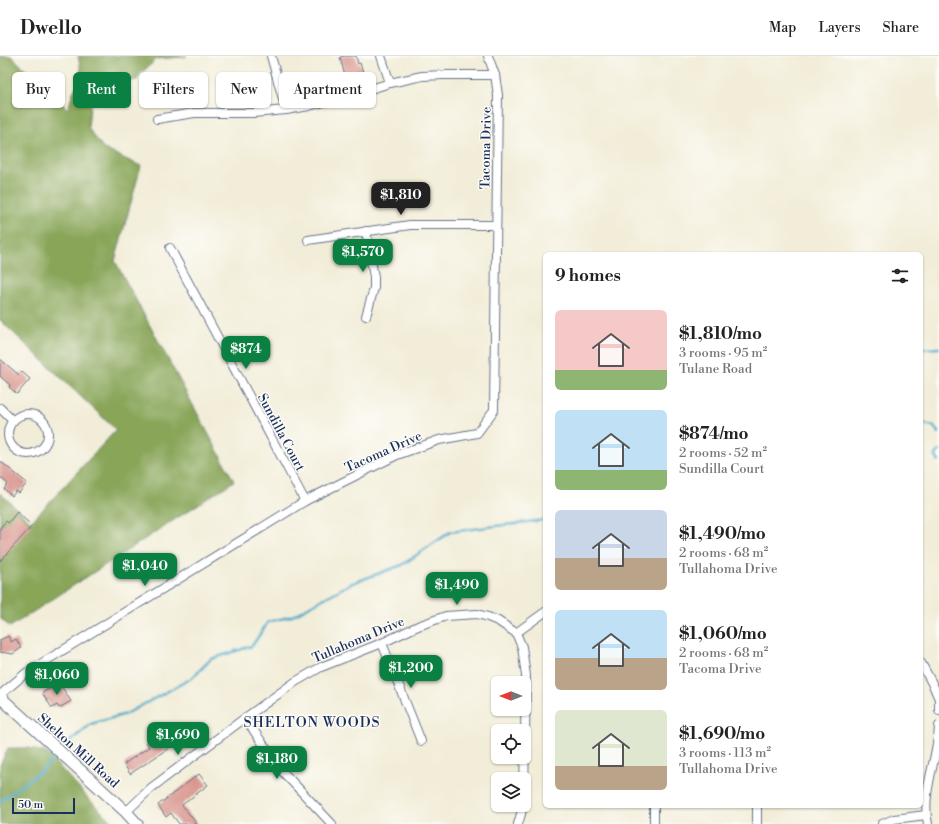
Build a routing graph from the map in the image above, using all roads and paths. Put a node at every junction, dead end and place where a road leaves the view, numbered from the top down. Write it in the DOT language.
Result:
graph roads {
  1 [pos="271,56"];
  2 [pos="381,56"];
  3 [pos="488,56"];
  4 [pos="495,75"];
  5 [pos="390,83"];
  6 [pos="286,110"];
  7 [pos="157,119"];
  8 [pos="496,225"];
  9 [pos="366,232"];
  10 [pos="308,240"];
  11 [pos="170,248"];
  12 [pos="366,316"];
  13 [pos="0,408"];
  14 [pos="13,420"];
  15 [pos="305,501"];
  16 [pos="543,613"];
  17 [pos="516,633"];
  18 [pos="382,644"];
  19 [pos="923,667"];
  20 [pos="0,696"];
  21 [pos="939,698"];
  22 [pos="939,710"];
  23 [pos="245,718"];
  24 [pos="939,726"];
  25 [pos="421,741"];
  26 [pos="524,772"];
  27 [pos="654,808"];
  28 [pos="757,808"];
  29 [pos="126,812"];
  30 [pos="522,812"];
  31 [pos="927,820"];
  32 [pos="137,824"];
  33 [pos="332,824"];
  34 [pos="518,824"];
  35 [pos="654,824"];
  36 [pos="757,824"];
  37 [pos="882,824"];
  1 -- 6 [label="street"];
  2 -- 5 [label="street"];
  3 -- 4 [label="street, Tacoma Drive"];
  4 -- 5 [label="street"];
  4 -- 8 [label="street, Tacoma Drive"];
  5 -- 6 [label="street"];
  6 -- 7 [label="street"];
  8 -- 9 [label="street"];
  8 -- 15 [label="street, Tacoma Drive"];
  9 -- 10 [label="street"];
  9 -- 12 [label="street"];
  11 -- 15 [label="street, Sundilla Court"];
  13 -- 14 [label="street"];
  14 -- 14 [label="street"];
  15 -- 20 [label="street, Tacoma Drive"];
  16 -- 17 [label="street"];
  17 -- 18 [label="street, Tullahoma Drive"];
  17 -- 26 [label="street"];
  18 -- 23 [label="street, Tullahoma Drive"];
  18 -- 25 [label="street"];
  19 -- 21 [label="street"];
  20 -- 29 [label="street, Shelton Mill Road"];
  21 -- 22 [label="street"];
  23 -- 29 [label="street, Tullahoma Drive"];
  23 -- 33 [label="street"];
  24 -- 31 [label="street"];
  27 -- 35 [label="street"];
  28 -- 36 [label="street"];
  29 -- 32 [label="street, Shelton Mill Road"];
  30 -- 34 [label="street"];
  31 -- 37 [label="street"];
}
